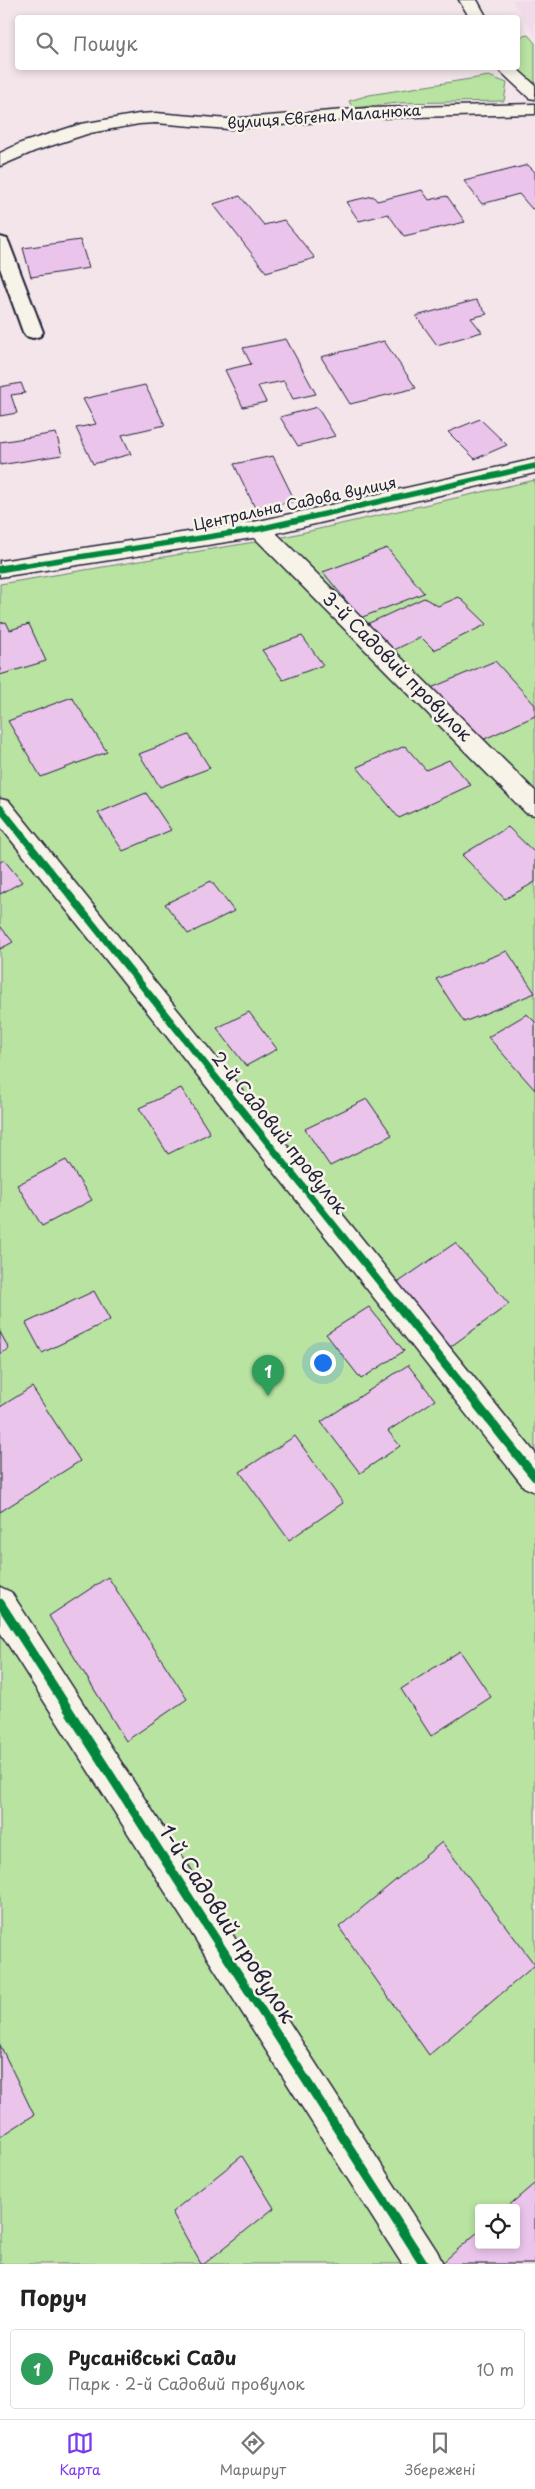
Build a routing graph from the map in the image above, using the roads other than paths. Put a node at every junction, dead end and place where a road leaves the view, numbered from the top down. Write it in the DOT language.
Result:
graph roads {
  1 [pos="468,0"];
  2 [pos="477,15"];
  3 [pos="508,70"];
  4 [pos="535,94"];
  5 [pos="535,109"];
  6 [pos="0,160"];
  7 [pos="0,243"];
  8 [pos="33,332"];
  9 [pos="535,466"];
  10 [pos="259,529"];
  11 [pos="0,570"];
  12 [pos="535,806"];
  13 [pos="0,808"];
  14 [pos="535,1477"];
  15 [pos="0,1603"];
  16 [pos="424,2264"];
  1 -- 2 [label="street"];
  3 -- 4 [label="street"];
  5 -- 6 [label="street, вулиця Євгена Маланюка"];
  7 -- 8 [label="lane"];
  9 -- 10 [label="street, Центральна Садова вулиця"];
  10 -- 11 [label="street, Центральна Садова вулиця"];
  10 -- 12 [label="street, 3-й Садовий провулок"];
  13 -- 14 [label="street, 2-й Садовий провулок"];
  15 -- 16 [label="street, 1-й Садовий провулок"];
}
